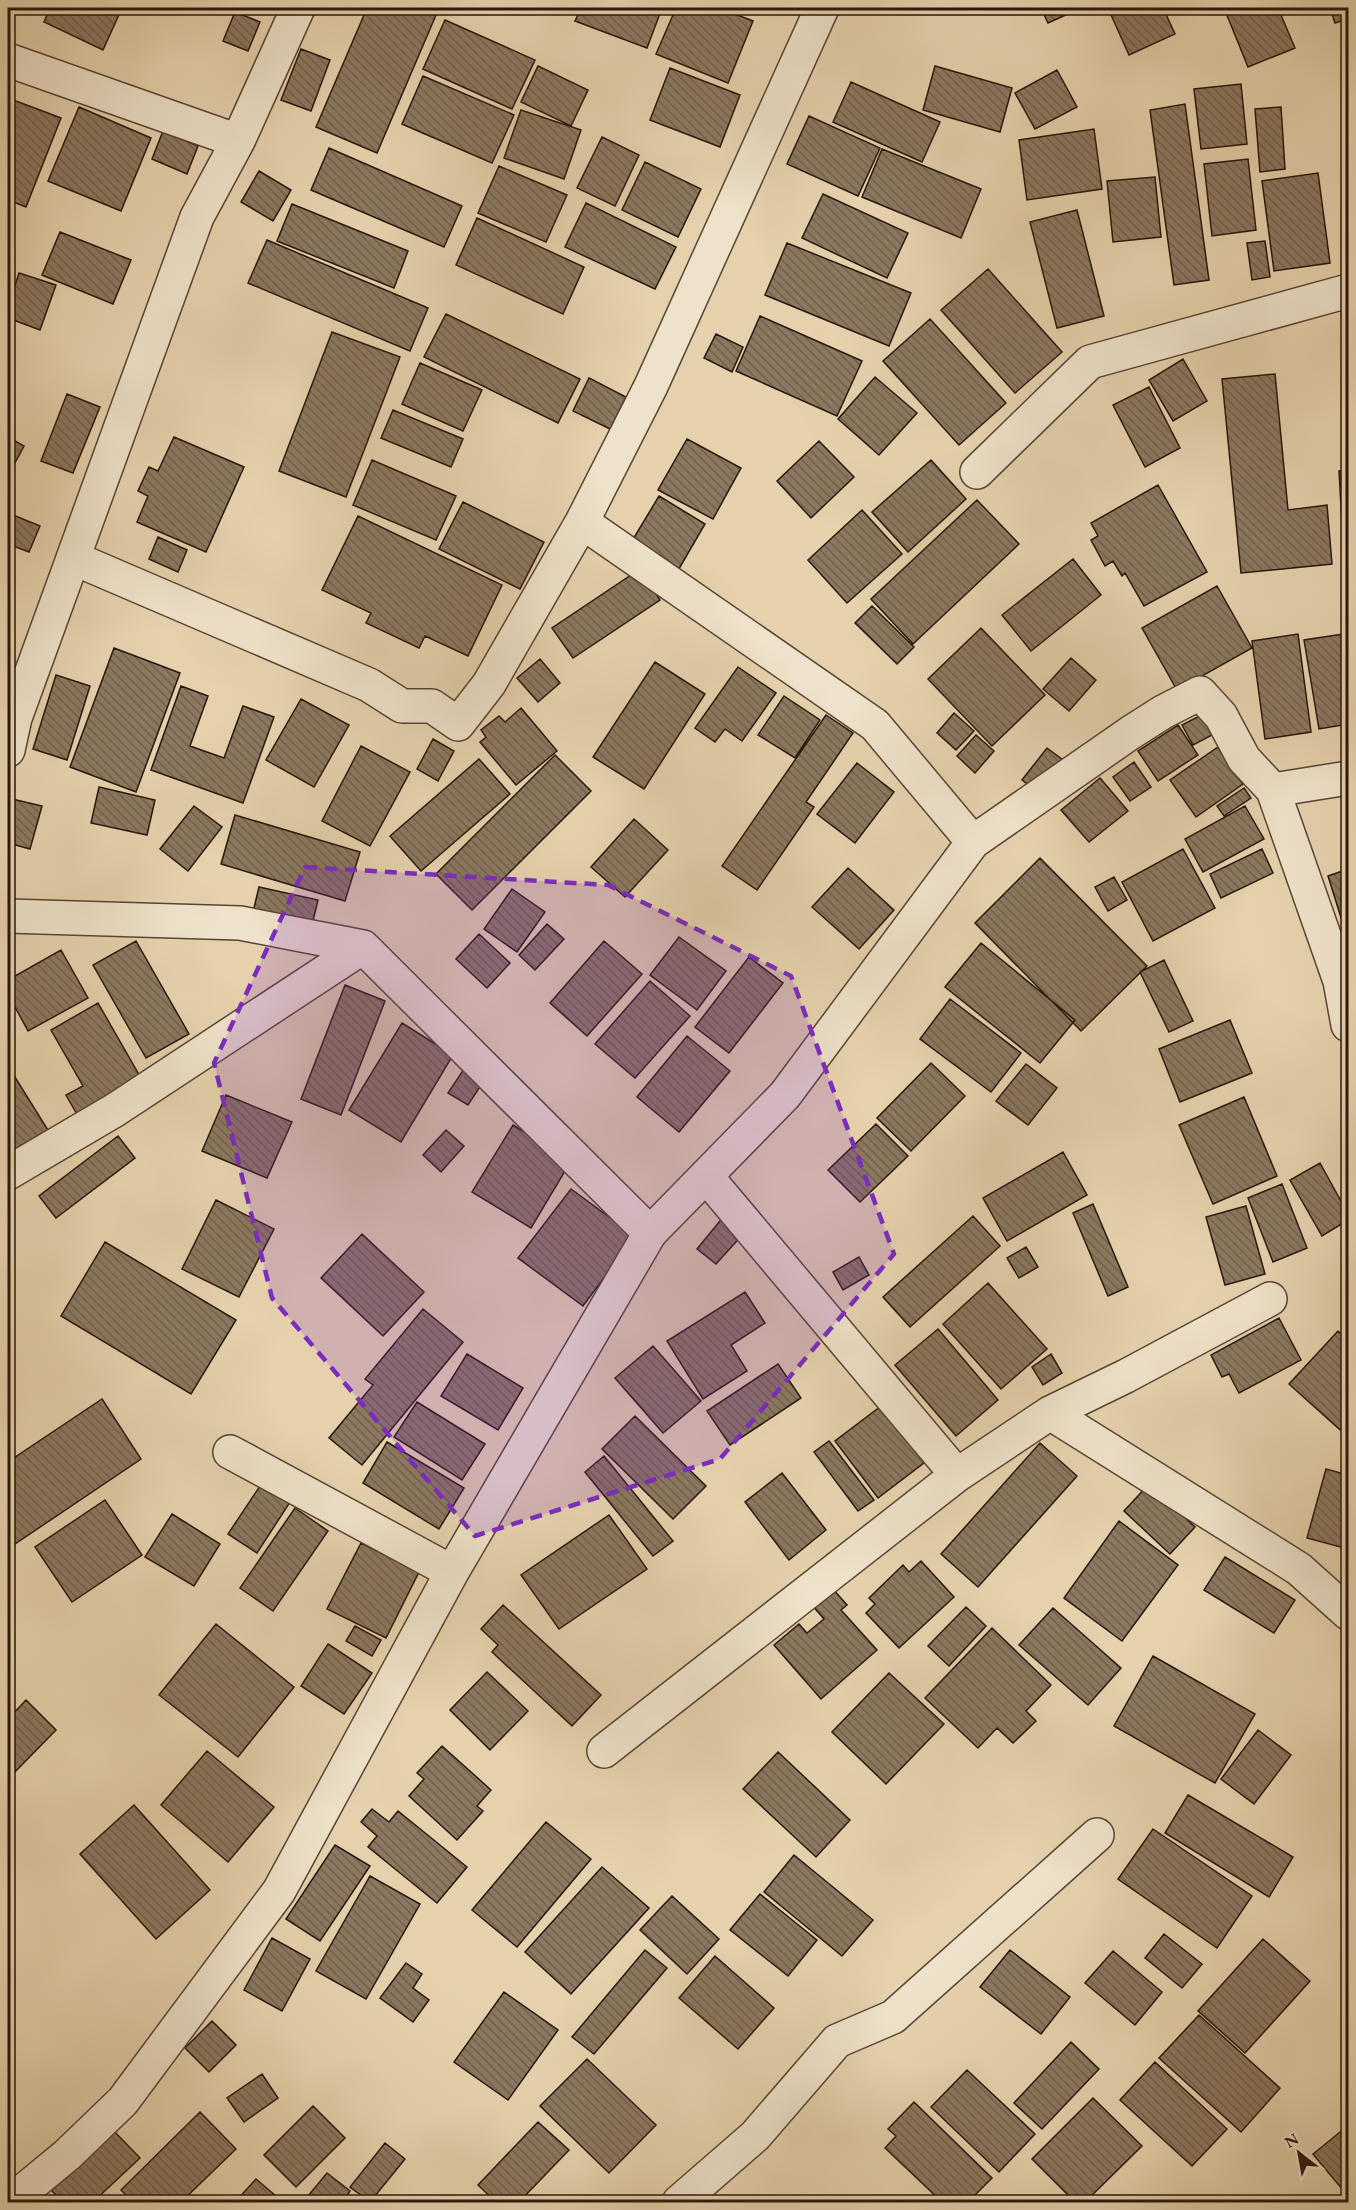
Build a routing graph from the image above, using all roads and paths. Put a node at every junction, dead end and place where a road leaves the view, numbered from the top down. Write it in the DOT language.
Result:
graph roads {
  1 [pos="298,8"];
  2 [pos="822,8"];
  3 [pos="8,60"];
  4 [pos="238,141"];
  5 [pos="1348,291"];
  6 [pos="977,472"];
  7 [pos="582,522"];
  8 [pos="73,558"];
  9 [pos="8,750"];
  10 [pos="1348,778"];
  11 [pos="1273,790"];
  12 [pos="973,842"];
  13 [pos="8,916"];
  14 [pos="363,947"];
  15 [pos="1348,1025"];
  16 [pos="8,1173"];
  17 [pos="706,1176"];
  18 [pos="650,1233"];
  19 [pos="1270,1299"];
  20 [pos="1050,1413"];
  21 [pos="230,1452"];
  22 [pos="957,1475"];
  23 [pos="452,1572"];
  24 [pos="1348,1613"];
  25 [pos="604,1751"];
  26 [pos="1097,1835"];
  27 [pos="10,2202"];
  28 [pos="678,2202"];
  1 -- 4 [label="street"];
  2 -- 7 [label="street"];
  3 -- 4 [label="street"];
  4 -- 8 [label="street"];
  5 -- 6 [label="street"];
  7 -- 8 [label="street"];
  7 -- 12 [label="street"];
  8 -- 9 [label="street"];
  10 -- 11 [label="street"];
  11 -- 12 [label="street"];
  11 -- 15 [label="street"];
  12 -- 17 [label="street"];
  13 -- 14 [label="street"];
  14 -- 16 [label="street"];
  14 -- 18 [label="street"];
  17 -- 18 [label="street"];
  17 -- 22 [label="street"];
  18 -- 23 [label="street"];
  19 -- 20 [label="street"];
  20 -- 22 [label="street"];
  20 -- 24 [label="street"];
  21 -- 23 [label="street"];
  22 -- 25 [label="street"];
  23 -- 27 [label="street"];
  26 -- 28 [label="street"];
}
